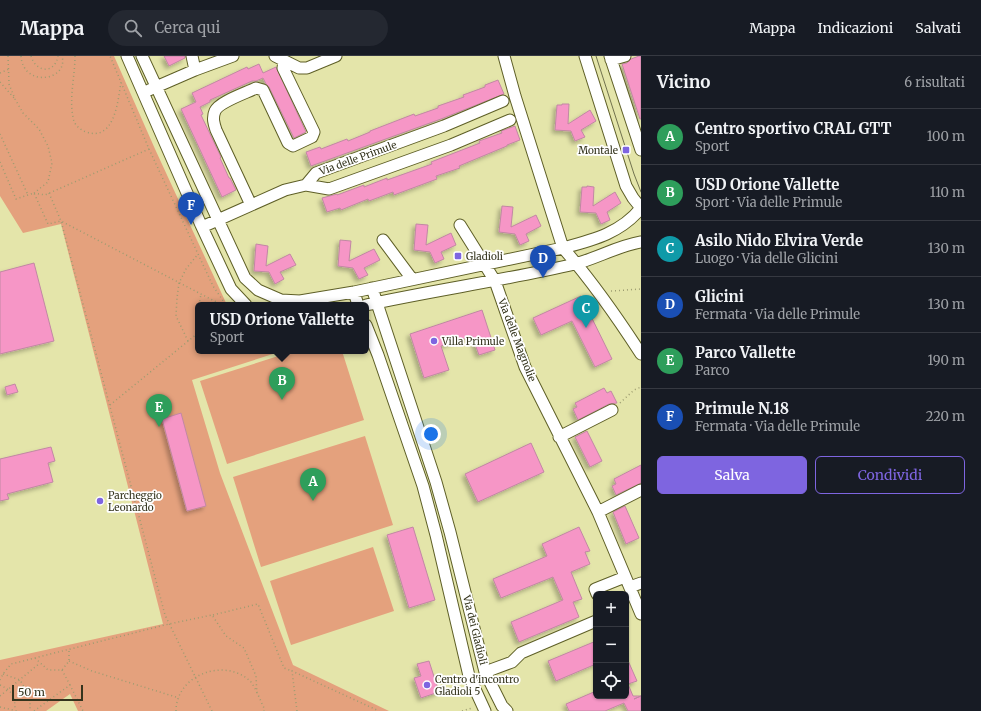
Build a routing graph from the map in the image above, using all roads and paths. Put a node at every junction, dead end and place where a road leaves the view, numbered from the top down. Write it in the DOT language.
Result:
graph roads {
  1 [pos="8,56"];
  2 [pos="21,56"];
  3 [pos="31,56"];
  4 [pos="58,56"];
  5 [pos="62,56"];
  6 [pos="76,56"];
  7 [pos="110,56"];
  8 [pos="127,56"];
  9 [pos="142,56"];
  10 [pos="192,56"];
  11 [pos="233,56"];
  12 [pos="336,56"];
  13 [pos="504,56"];
  14 [pos="585,56"];
  15 [pos="625,56"];
  16 [pos="279,58"];
  17 [pos="610,58"];
  18 [pos="9,69"];
  19 [pos="195,70"];
  20 [pos="0,72"];
  21 [pos="0,82"];
  22 [pos="121,82"];
  23 [pos="156,87"];
  24 [pos="143,93"];
  25 [pos="15,99"];
  26 [pos="503,101"];
  27 [pos="510,120"];
  28 [pos="0,134"];
  29 [pos="149,149"];
  30 [pos="641,150"];
  31 [pos="0,162"];
  32 [pos="306,184"];
  33 [pos="34,193"];
  34 [pos="49,193"];
  35 [pos="28,195"];
  36 [pos="251,205"];
  37 [pos="641,208"];
  38 [pos="217,220"];
  39 [pos="61,221"];
  40 [pos="460,225"];
  41 [pos="202,227"];
  42 [pos="641,235"];
  43 [pos="383,240"];
  44 [pos="641,242"];
  45 [pos="628,244"];
  46 [pos="563,248"];
  47 [pos="198,254"];
  48 [pos="577,263"];
  49 [pos="485,264"];
  50 [pos="412,279"];
  51 [pos="494,281"];
  52 [pos="179,282"];
  53 [pos="372,288"];
  54 [pos="641,289"];
  55 [pos="354,292"];
  56 [pos="598,293"];
  57 [pos="200,294"];
  58 [pos="199,302"];
  59 [pos="216,302"];
  60 [pos="224,302"];
  61 [pos="243,302"];
  62 [pos="357,302"];
  63 [pos="372,304"];
  64 [pos="369,332"];
  65 [pos="195,335"];
  66 [pos="188,341"];
  67 [pos="641,354"];
  68 [pos="641,387"];
  69 [pos="409,401"];
  70 [pos="110,405"];
  71 [pos="396,405"];
  72 [pos="612,410"];
  73 [pos="560,437"];
  74 [pos="436,482"];
  75 [pos="423,486"];
  76 [pos="641,490"];
  77 [pos="598,512"];
  78 [pos="459,568"];
  79 [pos="444,572"];
  80 [pos="626,577"];
  81 [pos="641,583"];
  82 [pos="630,587"];
  83 [pos="596,591"];
  84 [pos="641,614"];
  85 [pos="212,615"];
  86 [pos="593,622"];
  87 [pos="169,624"];
  88 [pos="69,649"];
  89 [pos="35,658"];
  90 [pos="69,661"];
  91 [pos="41,663"];
  92 [pos="62,670"];
  93 [pos="292,671"];
  94 [pos="485,672"];
  95 [pos="3,674"];
  96 [pos="196,677"];
  97 [pos="0,680"];
  98 [pos="20,680"];
  99 [pos="0,685"];
  100 [pos="70,685"];
  101 [pos="8,689"];
  102 [pos="257,695"];
  103 [pos="0,696"];
  104 [pos="180,698"];
  105 [pos="0,707"];
  106 [pos="16,711"];
  107 [pos="30,711"];
  108 [pos="34,711"];
  109 [pos="83,711"];
  110 [pos="176,711"];
  111 [pos="212,711"];
  112 [pos="264,711"];
  113 [pos="297,711"];
  114 [pos="379,711"];
  115 [pos="485,711"];
  116 [pos="507,711"];
  1 -- 18 [label="path"];
  2 -- 5 [label="path"];
  3 -- 4 [label="path"];
  6 -- 22 [label="path"];
  7 -- 22 [label="path"];
  8 -- 24 [label="street"];
  9 -- 23 [label="street"];
  10 -- 19 [label="street"];
  11 -- 19 [label="street"];
  12 -- 16 [label="street"];
  13 -- 46 [label="street"];
  14 -- 37 [label="street"];
  15 -- 17 [label="street"];
  16 -- 36 [label="street"];
  17 -- 30 [label="street"];
  18 -- 20 [label="path"];
  18 -- 25 [label="path"];
  19 -- 23 [label="street"];
  21 -- 25 [label="path"];
  22 -- 29 [label="path"];
  23 -- 24 [label="street"];
  23 -- 38 [label="street"];
  24 -- 41 [label="street"];
  25 -- 33 [label="path"];
  26 -- 32 [label="street, Via delle Primule"];
  27 -- 32 [label="street, Via delle Primule"];
  28 -- 35 [label="path"];
  29 -- 34 [label="path"];
  29 -- 47 [label="path"];
  31 -- 35 [label="path"];
  32 -- 36 [label="street"];
  33 -- 34 [label="path"];
  33 -- 35 [label="path"];
  33 -- 39 [label="path"];
  34 -- 39 [label="path"];
  36 -- 38 [label="street"];
  37 -- 46 [label="street"];
  38 -- 41 [label="street"];
  38 -- 55 [label="street"];
  39 -- 52 [label="path"];
  39 -- 70 [label="path"];
  40 -- 49 [label="street"];
  41 -- 61 [label="street"];
  42 -- 45 [label="street"];
  43 -- 50 [label="street"];
  44 -- 45 [label="street"];
  45 -- 48 [label="street"];
  46 -- 48 [label="street"];
  46 -- 49 [label="street"];
  47 -- 52 [label="path"];
  47 -- 60 [label="path"];
  48 -- 51 [label="street"];
  48 -- 56 [label="street"];
  49 -- 50 [label="street"];
  49 -- 51 [label="street, Via delle Magnolie"];
  50 -- 53 [label="street"];
  51 -- 63 [label="street"];
  51 -- 73 [label="street, Via delle Magnolie"];
  52 -- 57 [label="path"];
  52 -- 66 [label="path"];
  53 -- 55 [label="street"];
  53 -- 63 [label="street, Via dei Gladioli"];
  54 -- 56 [label="path"];
  55 -- 62 [label="street"];
  56 -- 67 [label="street"];
  57 -- 58 [label="path"];
  57 -- 59 [label="path"];
  63 -- 69 [label="street, Via dei Gladioli"];
  64 -- 71 [label="street, Via dei Gladioli"];
  65 -- 66 [label="path"];
  66 -- 70 [label="path"];
  68 -- 72 [label="path"];
  69 -- 71 [label="street"];
  69 -- 74 [label="street, Via dei Gladioli"];
  70 -- 87 [label="path"];
  71 -- 75 [label="street, Via dei Gladioli"];
  72 -- 73 [label="street"];
  73 -- 77 [label="street, Via delle Magnolie"];
  74 -- 75 [label="street"];
  74 -- 78 [label="street, Via dei Gladioli"];
  75 -- 79 [label="street, Via dei Gladioli"];
  76 -- 77 [label="street"];
  77 -- 80 [label="street, Via delle Magnolie"];
  78 -- 79 [label="street"];
  78 -- 94 [label="street, Via dei Gladioli"];
  79 -- 115 [label="street, Via dei Gladioli"];
  80 -- 82 [label="street, Via delle Magnolie"];
  80 -- 83 [label="street"];
  81 -- 82 [label="street"];
  82 -- 84 [label="street, Via delle Magnolie"];
  85 -- 87 [label="path"];
  85 -- 93 [label="path"];
  85 -- 102 [label="path"];
  86 -- 94 [label="street"];
  87 -- 88 [label="path"];
  87 -- 96 [label="path"];
  88 -- 89 [label="path"];
  88 -- 90 [label="path"];
  89 -- 91 [label="path"];
  89 -- 95 [label="path"];
  90 -- 92 [label="path"];
  90 -- 104 [label="path"];
  91 -- 92 [label="path"];
  91 -- 98 [label="path"];
  92 -- 100 [label="path"];
  93 -- 113 [label="path"];
  93 -- 114 [label="path"];
  94 -- 116 [label="street, Via dei Gladioli"];
  95 -- 97 [label="path"];
  95 -- 98 [label="path"];
  96 -- 102 [label="path"];
  96 -- 104 [label="path"];
  96 -- 111 [label="path"];
  98 -- 101 [label="path"];
  98 -- 107 [label="path"];
  99 -- 101 [label="path"];
  100 -- 108 [label="path"];
  100 -- 109 [label="path"];
  101 -- 103 [label="path"];
  101 -- 106 [label="path"];
  102 -- 112 [label="path"];
  104 -- 110 [label="path"];
  105 -- 106 [label="path"];
}
